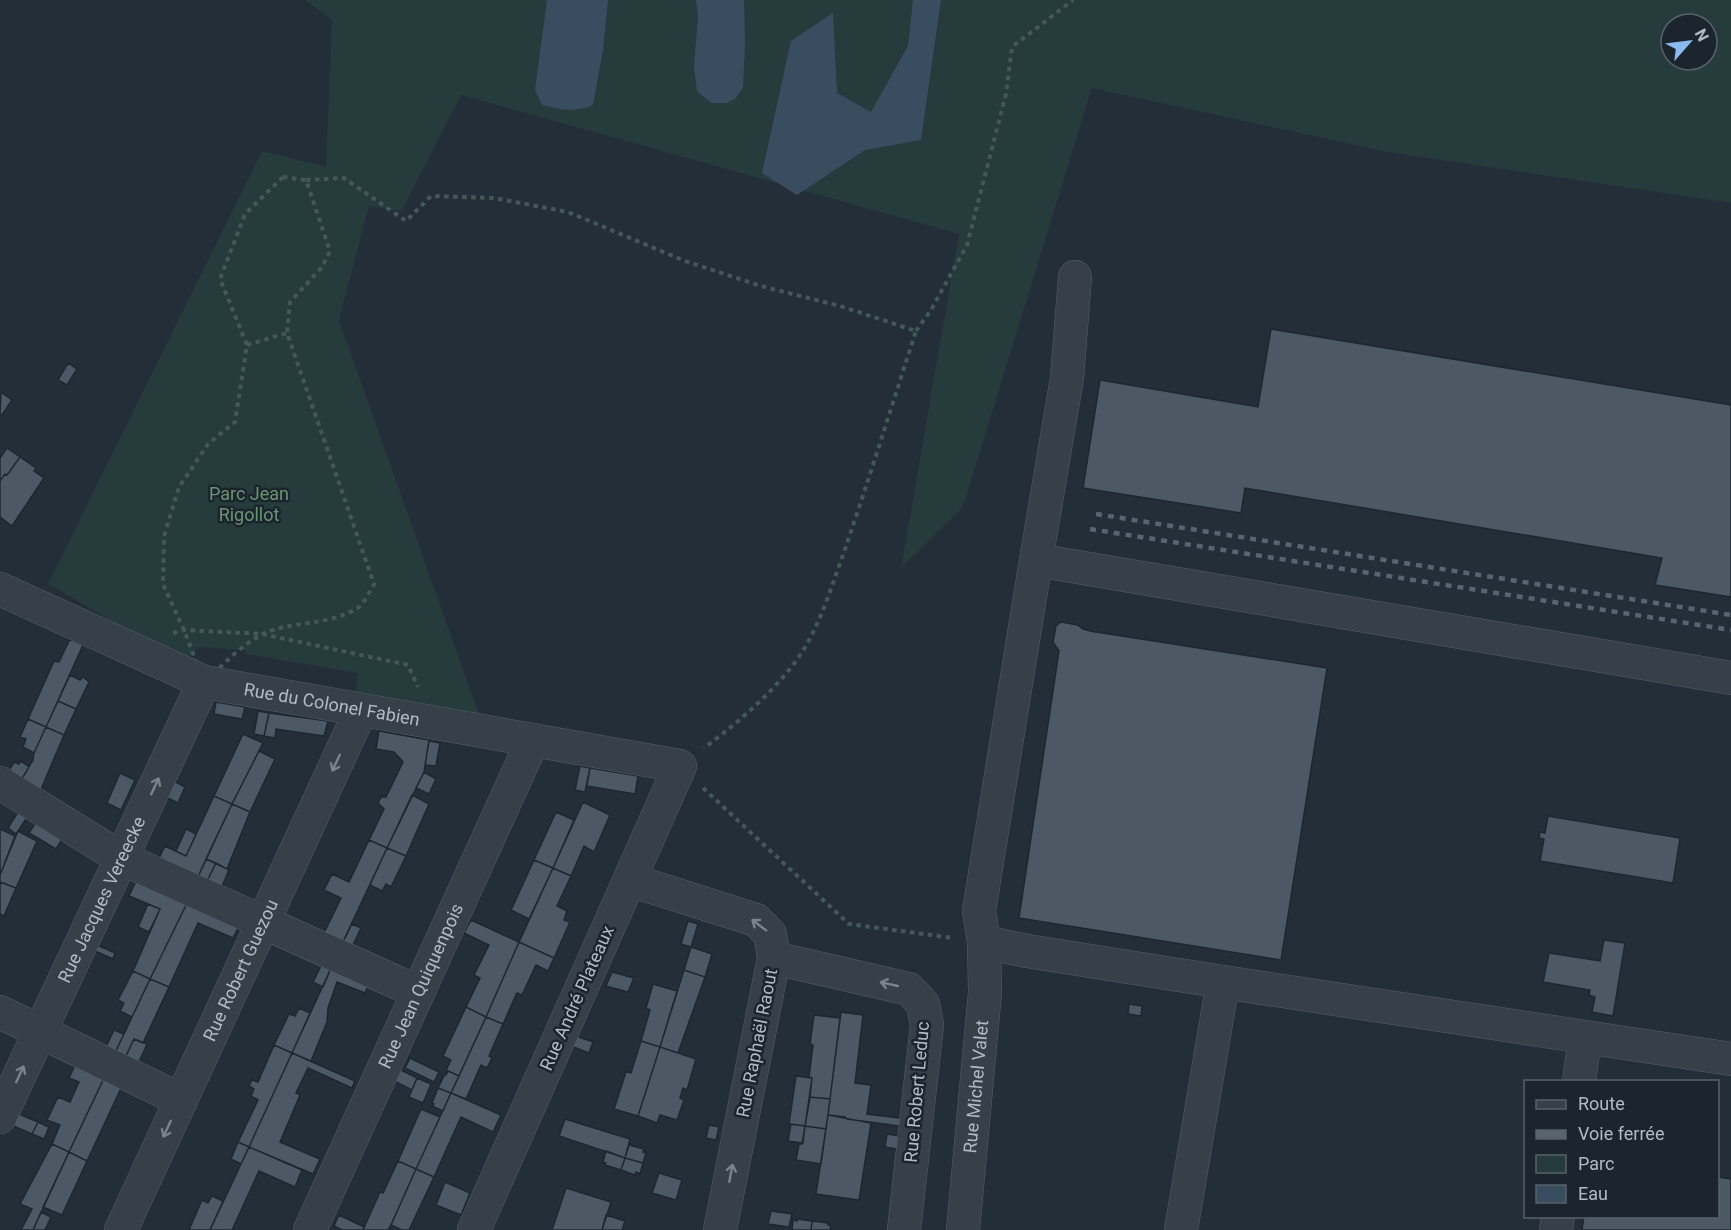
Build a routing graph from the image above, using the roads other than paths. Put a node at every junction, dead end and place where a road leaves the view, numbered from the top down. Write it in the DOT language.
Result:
graph roads {
  1 [pos="1075,277"];
  2 [pos="1036,561"];
  3 [pos="0,589"];
  4 [pos="1731,678"];
  5 [pos="204,682"];
  6 [pos="361,710"];
  7 [pos="533,740"];
  8 [pos="680,766"];
  9 [pos="0,783"];
  10 [pos="122,858"];
  11 [pos="630,880"];
  12 [pos="262,923"];
  13 [pos="984,942"];
  14 [pos="774,958"];
  15 [pos="1223,982"];
  16 [pos="418,992"];
  17 [pos="0,1012"];
  18 [pos="40,1032"];
  19 [pos="1585,1037"];
  20 [pos="1731,1059"];
  21 [pos="1579,1080"];
  22 [pos="181,1100"];
  23 [pos="0,1117"];
  24 [pos="120,1230"];
  25 [pos="310,1230"];
  26 [pos="474,1230"];
  27 [pos="720,1230"];
  28 [pos="904,1230"];
  29 [pos="963,1230"];
  30 [pos="1181,1230"];
  1 -- 2 [label="street, Rue Michel Valet"];
  2 -- 4 [label="street"];
  2 -- 13 [label="street, Rue Michel Valet"];
  3 -- 5 [label="street, Rue du Colonel Fabien"];
  5 -- 6 [label="street, Rue du Colonel Fabien"];
  10 -- 5 [label="street, Rue Jacques Vereecke, one-way"];
  6 -- 7 [label="street, Rue du Colonel Fabien"];
  6 -- 12 [label="street, Rue Robert Guezou, one-way"];
  7 -- 8 [label="street, Rue du Colonel Fabien"];
  7 -- 16 [label="street, Rue Jean Quiquenpois"];
  8 -- 11 [label="street, Rue André Plateaux"];
  9 -- 10 [label="street"];
  10 -- 12 [label="street"];
  10 -- 18 [label="street, Rue Jacques Vereecke"];
  14 -- 11 [label="street, Rue Raphaël Raout, one-way"];
  11 -- 26 [label="street, Rue André Plateaux"];
  12 -- 16 [label="street"];
  12 -- 22 [label="street, Rue Robert Guezou"];
  13 -- 15 [label="street"];
  13 -- 29 [label="street, Rue Michel Valet"];
  27 -- 14 [label="street, Rue Raphaël Raout, one-way"];
  28 -- 14 [label="street, Rue Robert Leduc, one-way"];
  15 -- 19 [label="street"];
  15 -- 30 [label="street"];
  16 -- 25 [label="street, Rue Jean Quiquenpois"];
  17 -- 18 [label="street"];
  18 -- 22 [label="street"];
  23 -- 18 [label="street, Rue Jacques Vereecke, one-way"];
  19 -- 20 [label="street"];
  19 -- 21 [label="street"];
  22 -- 24 [label="street, Rue Robert Guezou, one-way"];
}
